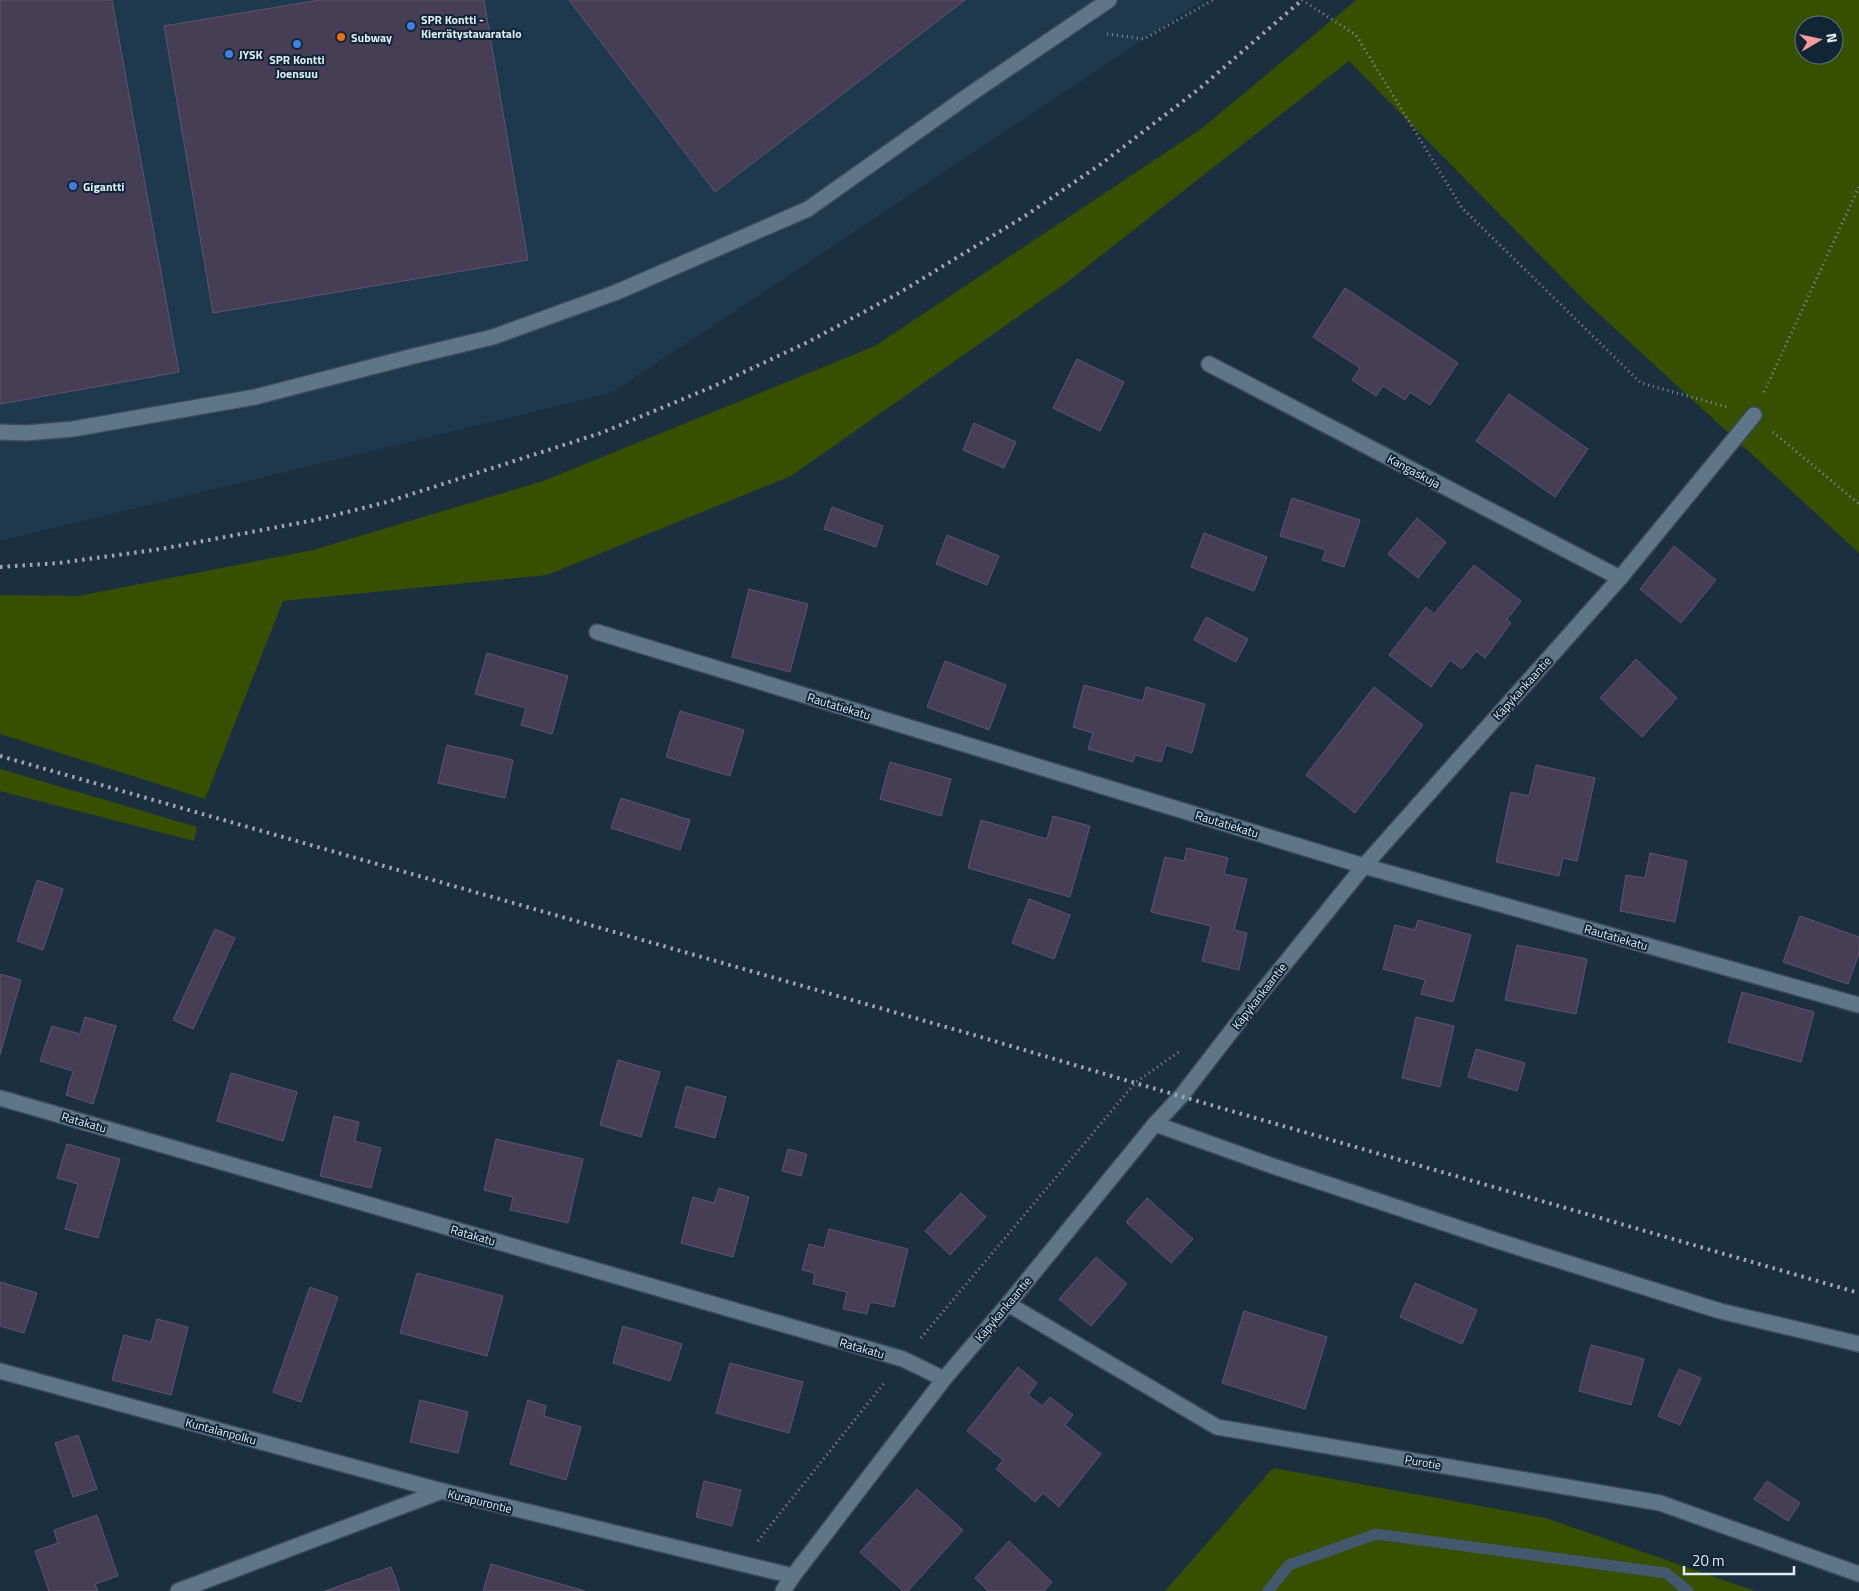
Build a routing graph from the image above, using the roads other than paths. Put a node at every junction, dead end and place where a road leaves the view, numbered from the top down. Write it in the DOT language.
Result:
graph roads {
  1 [pos="1109,0"];
  2 [pos="1209,364"];
  3 [pos="1754,415"];
  4 [pos="0,432"];
  5 [pos="1620,578"];
  6 [pos="598,632"];
  7 [pos="1364,866"];
  8 [pos="1859,1005"];
  9 [pos="0,1098"];
  10 [pos="1155,1124"];
  11 [pos="1008,1304"];
  12 [pos="1859,1344"];
  13 [pos="0,1371"];
  14 [pos="944,1379"];
  15 [pos="442,1491"];
  16 [pos="1859,1574"];
  17 [pos="793,1576"];
  18 [pos="178,1591"];
  19 [pos="783,1591"];
  1 -- 4 [label="street"];
  2 -- 5 [label="street, Kangaskuja"];
  3 -- 5 [label="street, Käpykankaantie"];
  5 -- 7 [label="street, Käpykankaantie"];
  6 -- 7 [label="street, Rautatiekatu"];
  7 -- 8 [label="street, Rautatiekatu"];
  7 -- 10 [label="street, Käpykankaantie"];
  9 -- 14 [label="street, Ratakatu"];
  10 -- 11 [label="street, Käpykankaantie"];
  10 -- 12 [label="street"];
  11 -- 14 [label="street, Käpykankaantie"];
  11 -- 16 [label="street, Purotie"];
  13 -- 15 [label="street, Kuntalanpolku"];
  14 -- 17 [label="street, Käpykankaantie"];
  15 -- 17 [label="street, Kurapurontie"];
  15 -- 18 [label="street, Kurapurontie"];
  17 -- 19 [label="street, Käpykankaantie"];
}
